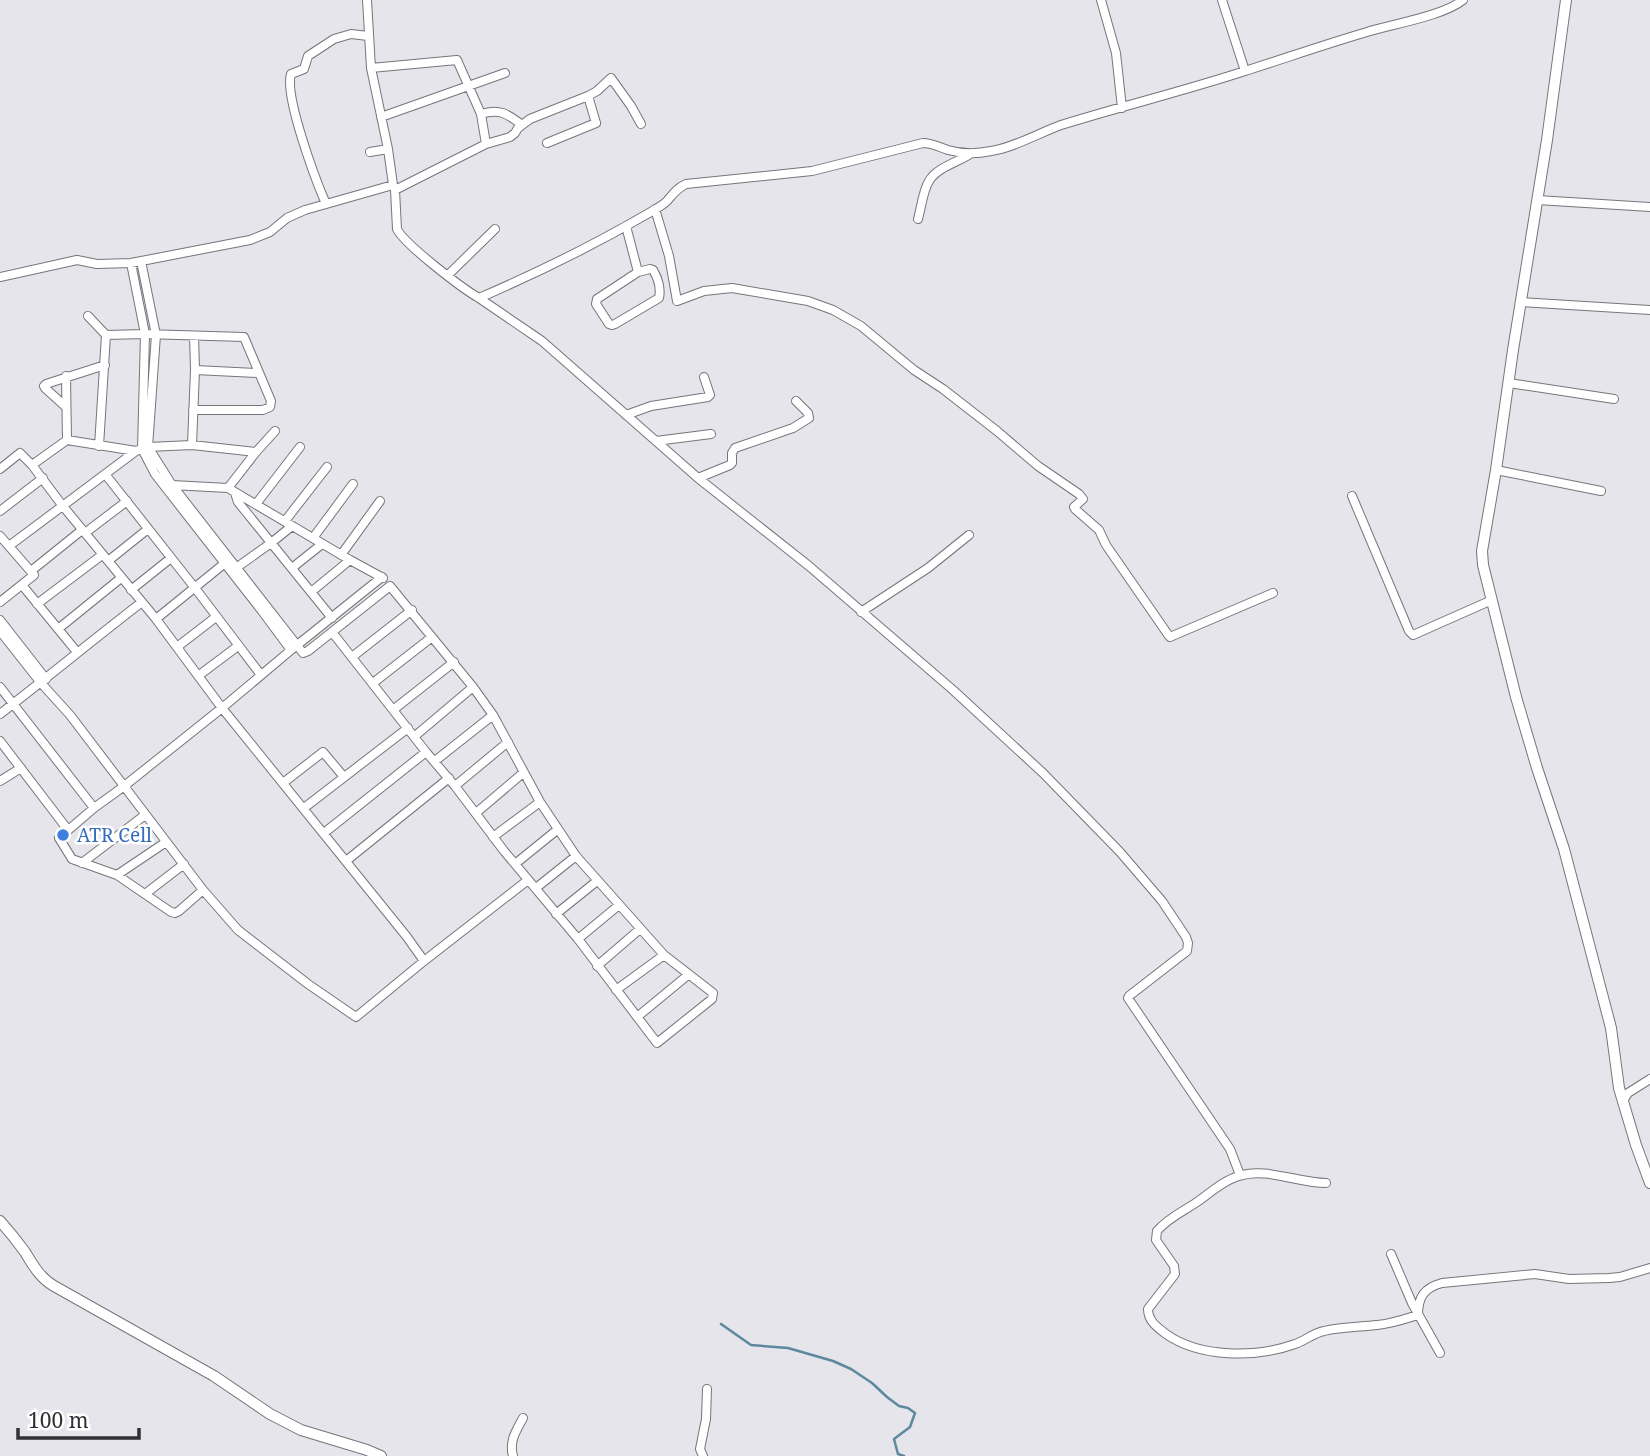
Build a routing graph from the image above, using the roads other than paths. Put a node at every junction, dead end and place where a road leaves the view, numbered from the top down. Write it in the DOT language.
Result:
graph roads {
  1 [pos="367,0"];
  2 [pos="1101,0"];
  3 [pos="1222,0"];
  4 [pos="1463,0"];
  5 [pos="1566,0"];
  6 [pos="368,36"];
  7 [pos="371,68"];
  8 [pos="1245,71"];
  9 [pos="505,73"];
  10 [pos="469,87"];
  11 [pos="588,96"];
  12 [pos="1122,108"];
  13 [pos="481,114"];
  14 [pos="381,117"];
  15 [pos="640,124"];
  16 [pos="522,125"];
  17 [pos="547,143"];
  18 [pos="486,144"];
  19 [pos="388,149"];
  20 [pos="370,152"];
  21 [pos="972,153"];
  22 [pos="394,187"];
  23 [pos="1538,200"];
  24 [pos="326,204"];
  25 [pos="1650,207"];
  26 [pos="655,209"];
  27 [pos="918,219"];
  28 [pos="626,226"];
  29 [pos="495,229"];
  30 [pos="141,261"];
  31 [pos="131,263"];
  32 [pos="638,272"];
  33 [pos="448,275"];
  34 [pos="0,277"];
  35 [pos="479,298"];
  36 [pos="1521,302"];
  37 [pos="1650,310"];
  38 [pos="88,316"];
  39 [pos="145,334"];
  40 [pos="106,335"];
  41 [pos="156,335"];
  42 [pos="194,336"];
  43 [pos="105,365"];
  44 [pos="195,370"];
  45 [pos="258,373"];
  46 [pos="66,376"];
  47 [pos="704,377"];
  48 [pos="1509,383"];
  49 [pos="1614,399"];
  50 [pos="796,401"];
  51 [pos="66,407"];
  52 [pos="193,410"];
  53 [pos="626,415"];
  54 [pos="275,431"];
  55 [pos="711,434"];
  56 [pos="67,440"];
  57 [pos="656,441"];
  58 [pos="192,445"];
  59 [pos="99,446"];
  60 [pos="300,447"];
  61 [pos="142,449"];
  62 [pos="256,452"];
  63 [pos="32,465"];
  64 [pos="327,467"];
  65 [pos="0,470"];
  66 [pos="1496,470"];
  67 [pos="105,474"];
  68 [pos="43,478"];
  69 [pos="698,478"];
  70 [pos="354,484"];
  71 [pos="172,485"];
  72 [pos="231,491"];
  73 [pos="1601,491"];
  74 [pos="1352,496"];
  75 [pos="127,501"];
  76 [pos="380,501"];
  77 [pos="256,504"];
  78 [pos="62,505"];
  79 [pos="0,511"];
  80 [pos="288,524"];
  81 [pos="148,529"];
  82 [pos="83,532"];
  83 [pos="969,535"];
  84 [pos="0,536"];
  85 [pos="313,538"];
  86 [pos="271,543"];
  87 [pos="322,544"];
  88 [pos="9,545"];
  89 [pos="341,555"];
  90 [pos="105,558"];
  91 [pos="172,558"];
  92 [pos="350,560"];
  93 [pos="225,563"];
  94 [pos="236,568"];
  95 [pos="292,568"];
  96 [pos="31,570"];
  97 [pos="382,577"];
  98 [pos="121,578"];
  99 [pos="22,585"];
  100 [pos="390,586"];
  101 [pos="195,588"];
  102 [pos="131,590"];
  103 [pos="311,592"];
  104 [pos="1273,593"];
  105 [pos="1492,600"];
  106 [pos="0,602"];
  107 [pos="142,602"];
  108 [pos="37,604"];
  109 [pos="412,610"];
  110 [pos="861,612"];
  111 [pos="216,617"];
  112 [pos="331,618"];
  113 [pos="156,619"];
  114 [pos="0,620"];
  115 [pos="58,629"];
  116 [pos="0,631"];
  117 [pos="332,632"];
  118 [pos="432,637"];
  119 [pos="238,646"];
  120 [pos="294,647"];
  121 [pos="177,648"];
  122 [pos="77,652"];
  123 [pos="352,657"];
  124 [pos="454,662"];
  125 [pos="261,675"];
  126 [pos="198,676"];
  127 [pos="43,681"];
  128 [pos="373,683"];
  129 [pos="0,687"];
  130 [pos="473,687"];
  131 [pos="13,704"];
  132 [pos="222,708"];
  133 [pos="393,710"];
  134 [pos="0,714"];
  135 [pos="493,715"];
  136 [pos="408,728"];
  137 [pos="415,736"];
  138 [pos="0,741"];
  139 [pos="508,742"];
  140 [pos="426,752"];
  141 [pos="435,761"];
  142 [pos="21,768"];
  143 [pos="523,773"];
  144 [pos="344,777"];
  145 [pos="449,778"];
  146 [pos="0,782"];
  147 [pos="283,783"];
  148 [pos="455,786"];
  149 [pos="123,787"];
  150 [pos="540,802"];
  151 [pos="93,808"];
  152 [pos="304,808"];
  153 [pos="476,813"];
  154 [pos="145,815"];
  155 [pos="68,830"];
  156 [pos="557,830"];
  157 [pos="324,833"];
  158 [pos="493,837"];
  159 [pos="166,842"];
  160 [pos="576,856"];
  161 [pos="346,861"];
  162 [pos="82,863"];
  163 [pos="184,864"];
  164 [pos="515,864"];
  165 [pos="117,875"];
  166 [pos="528,880"];
  167 [pos="597,881"];
  168 [pos="536,888"];
  169 [pos="204,890"];
  170 [pos="145,894"];
  171 [pos="619,905"];
  172 [pos="556,915"];
  173 [pos="640,929"];
  174 [pos="578,939"];
  175 [pos="664,955"];
  176 [pos="424,961"];
  177 [pos="597,966"];
  178 [pos="688,975"];
  179 [pos="616,990"];
  180 [pos="637,1017"];
  181 [pos="1650,1079"];
  182 [pos="1623,1101"];
  183 [pos="1240,1175"];
  184 [pos="1326,1183"];
  185 [pos="1650,1183"];
  186 [pos="0,1221"];
  187 [pos="1391,1254"];
  188 [pos="1650,1268"];
  189 [pos="1418,1315"];
  190 [pos="1440,1353"];
  191 [pos="707,1389"];
  192 [pos="523,1418"];
  193 [pos="381,1456"];
  194 [pos="513,1456"];
  195 [pos="703,1456"];
  1 -- 6 [label="street"];
  2 -- 12 [label="street"];
  3 -- 8 [label="street"];
  4 -- 8 [label="street"];
  5 -- 23 [label="main road"];
  6 -- 7 [label="street"];
  6 -- 24 [label="street"];
  7 -- 10 [label="street"];
  7 -- 14 [label="street"];
  8 -- 12 [label="street"];
  9 -- 10 [label="street"];
  10 -- 13 [label="street"];
  10 -- 14 [label="street"];
  11 -- 15 [label="street"];
  11 -- 16 [label="street"];
  11 -- 17 [label="street"];
  12 -- 21 [label="street"];
  13 -- 16 [label="street"];
  13 -- 18 [label="street"];
  14 -- 19 [label="street"];
  16 -- 18 [label="street"];
  18 -- 22 [label="street"];
  19 -- 20 [label="street"];
  19 -- 22 [label="street"];
  21 -- 26 [label="street"];
  21 -- 27 [label="street"];
  22 -- 24 [label="street"];
  22 -- 33 [label="street"];
  23 -- 25 [label="street"];
  23 -- 36 [label="main road"];
  24 -- 30 [label="street"];
  26 -- 28 [label="street"];
  26 -- 104 [label="street"];
  28 -- 32 [label="street"];
  28 -- 35 [label="street"];
  29 -- 33 [label="street"];
  30 -- 31 [label="street"];
  30 -- 41 [label="street"];
  31 -- 34 [label="street"];
  31 -- 39 [label="street"];
  32 -- 32 [label="street"];
  33 -- 35 [label="street"];
  35 -- 53 [label="street"];
  36 -- 37 [label="street"];
  36 -- 48 [label="main road"];
  38 -- 40 [label="street"];
  39 -- 40 [label="street"];
  39 -- 41 [label="street"];
  39 -- 61 [label="street"];
  40 -- 43 [label="street"];
  41 -- 42 [label="street"];
  41 -- 61 [label="street"];
  42 -- 44 [label="street"];
  42 -- 45 [label="street"];
  43 -- 46 [label="street"];
  43 -- 59 [label="street"];
  44 -- 45 [label="street"];
  44 -- 52 [label="street"];
  45 -- 52 [label="street"];
  46 -- 51 [label="street"];
  46 -- 51 [label="street"];
  47 -- 53 [label="street"];
  48 -- 49 [label="street"];
  48 -- 66 [label="main road"];
  50 -- 69 [label="street"];
  51 -- 56 [label="street"];
  52 -- 58 [label="street"];
  53 -- 57 [label="street"];
  54 -- 62 [label="street"];
  55 -- 57 [label="street"];
  56 -- 59 [label="street"];
  56 -- 63 [label="street"];
  57 -- 69 [label="street"];
  58 -- 61 [label="street"];
  58 -- 62 [label="street"];
  59 -- 61 [label="street"];
  60 -- 77 [label="street"];
  61 -- 67 [label="street"];
  61 -- 71 [label="street"];
  61 -- 93 [label="street"];
  62 -- 72 [label="street"];
  63 -- 65 [label="street"];
  63 -- 68 [label="street"];
  64 -- 80 [label="street"];
  66 -- 73 [label="street"];
  66 -- 105 [label="main road"];
  67 -- 75 [label="street"];
  67 -- 78 [label="street"];
  68 -- 78 [label="street"];
  68 -- 79 [label="street"];
  69 -- 110 [label="street"];
  70 -- 85 [label="street"];
  71 -- 72 [label="street"];
  71 -- 94 [label="street"];
  72 -- 77 [label="street"];
  72 -- 86 [label="street"];
  74 -- 105 [label="street"];
  75 -- 81 [label="street"];
  75 -- 82 [label="street"];
  76 -- 89 [label="street"];
  77 -- 80 [label="street"];
  78 -- 82 [label="street"];
  78 -- 88 [label="street"];
  80 -- 85 [label="street"];
  80 -- 86 [label="street"];
  81 -- 90 [label="street"];
  81 -- 91 [label="street"];
  82 -- 90 [label="street"];
  82 -- 96 [label="street"];
  83 -- 110 [label="street"];
  84 -- 88 [label="street"];
  85 -- 87 [label="street"];
  86 -- 94 [label="street"];
  86 -- 95 [label="street"];
  87 -- 89 [label="street"];
  87 -- 95 [label="street"];
  88 -- 96 [label="street"];
  89 -- 92 [label="street"];
  90 -- 98 [label="street"];
  90 -- 108 [label="street"];
  91 -- 101 [label="street"];
  91 -- 102 [label="street"];
  92 -- 97 [label="street"];
  92 -- 103 [label="street"];
  93 -- 101 [label="street"];
  93 -- 120 [label="street"];
  94 -- 120 [label="street"];
  95 -- 103 [label="street"];
  96 -- 99 [label="street"];
  97 -- 100 [label="street"];
  97 -- 112 [label="street"];
  98 -- 102 [label="street"];
  98 -- 115 [label="street"];
  99 -- 106 [label="street"];
  99 -- 108 [label="street"];
  100 -- 109 [label="street"];
  100 -- 117 [label="street"];
  101 -- 111 [label="street"];
  101 -- 113 [label="street"];
  102 -- 107 [label="street"];
  103 -- 112 [label="street"];
  105 -- 182 [label="main road"];
  107 -- 113 [label="street"];
  107 -- 122 [label="street"];
  108 -- 115 [label="street"];
  109 -- 118 [label="street"];
  109 -- 123 [label="street"];
  110 -- 183 [label="street"];
  111 -- 119 [label="street"];
  111 -- 121 [label="street"];
  112 -- 120 [label="street"];
  113 -- 121 [label="street"];
  114 -- 127 [label="street"];
  115 -- 122 [label="street"];
  116 -- 127 [label="street"];
  117 -- 120 [label="street"];
  117 -- 123 [label="street"];
  118 -- 124 [label="street"];
  118 -- 128 [label="street"];
  119 -- 125 [label="street"];
  119 -- 126 [label="street"];
  120 -- 125 [label="street"];
  121 -- 126 [label="street"];
  122 -- 127 [label="street"];
  123 -- 128 [label="street"];
  124 -- 130 [label="street"];
  124 -- 133 [label="street"];
  125 -- 132 [label="street"];
  126 -- 132 [label="street"];
  127 -- 131 [label="street"];
  127 -- 149 [label="street"];
  128 -- 133 [label="street"];
  129 -- 131 [label="street"];
  130 -- 135 [label="street"];
  130 -- 137 [label="street"];
  131 -- 134 [label="street"];
  131 -- 151 [label="street"];
  132 -- 147 [label="street"];
  132 -- 149 [label="street"];
  133 -- 136 [label="street"];
  135 -- 139 [label="street"];
  135 -- 141 [label="street"];
  136 -- 137 [label="street"];
  136 -- 144 [label="street"];
  137 -- 140 [label="street"];
  138 -- 142 [label="street"];
  139 -- 143 [label="street"];
  139 -- 148 [label="street"];
  140 -- 141 [label="street"];
  140 -- 157 [label="street"];
  141 -- 145 [label="street"];
  142 -- 146 [label="street"];
  142 -- 155 [label="street"];
  143 -- 150 [label="street"];
  143 -- 153 [label="street"];
  144 -- 147 [label="street"];
  144 -- 152 [label="street"];
  145 -- 148 [label="street"];
  145 -- 161 [label="street"];
  147 -- 152 [label="street"];
  148 -- 153 [label="street"];
  149 -- 151 [label="street"];
  149 -- 154 [label="street"];
  150 -- 156 [label="street"];
  150 -- 158 [label="street"];
  151 -- 155 [label="street"];
  152 -- 157 [label="street"];
  153 -- 158 [label="street"];
  154 -- 159 [label="street"];
  154 -- 162 [label="street"];
  155 -- 162 [label="street"];
  156 -- 160 [label="street"];
  156 -- 164 [label="street"];
  157 -- 161 [label="street"];
  158 -- 164 [label="street"];
  159 -- 163 [label="street"];
  159 -- 165 [label="street"];
  160 -- 167 [label="street"];
  160 -- 168 [label="street"];
  161 -- 176 [label="street"];
  162 -- 165 [label="street"];
  163 -- 169 [label="street"];
  163 -- 170 [label="street"];
  164 -- 166 [label="street"];
  165 -- 170 [label="street"];
  166 -- 168 [label="street"];
  166 -- 176 [label="street"];
  167 -- 171 [label="street"];
  167 -- 172 [label="street"];
  168 -- 172 [label="street"];
  169 -- 170 [label="street"];
  169 -- 176 [label="street"];
  171 -- 173 [label="street"];
  171 -- 174 [label="street"];
  172 -- 174 [label="street"];
  173 -- 175 [label="street"];
  173 -- 177 [label="street"];
  174 -- 177 [label="street"];
  175 -- 178 [label="street"];
  175 -- 179 [label="street"];
  177 -- 179 [label="street"];
  178 -- 180 [label="street"];
  178 -- 180 [label="street"];
  179 -- 180 [label="street"];
  181 -- 182 [label="street"];
  182 -- 185 [label="main road"];
  183 -- 184 [label="street"];
  183 -- 189 [label="street"];
  186 -- 193 [label="main road"];
  187 -- 189 [label="street"];
  188 -- 189 [label="street"];
  189 -- 190 [label="street"];
  191 -- 195 [label="street"];
  192 -- 194 [label="street"];
}
